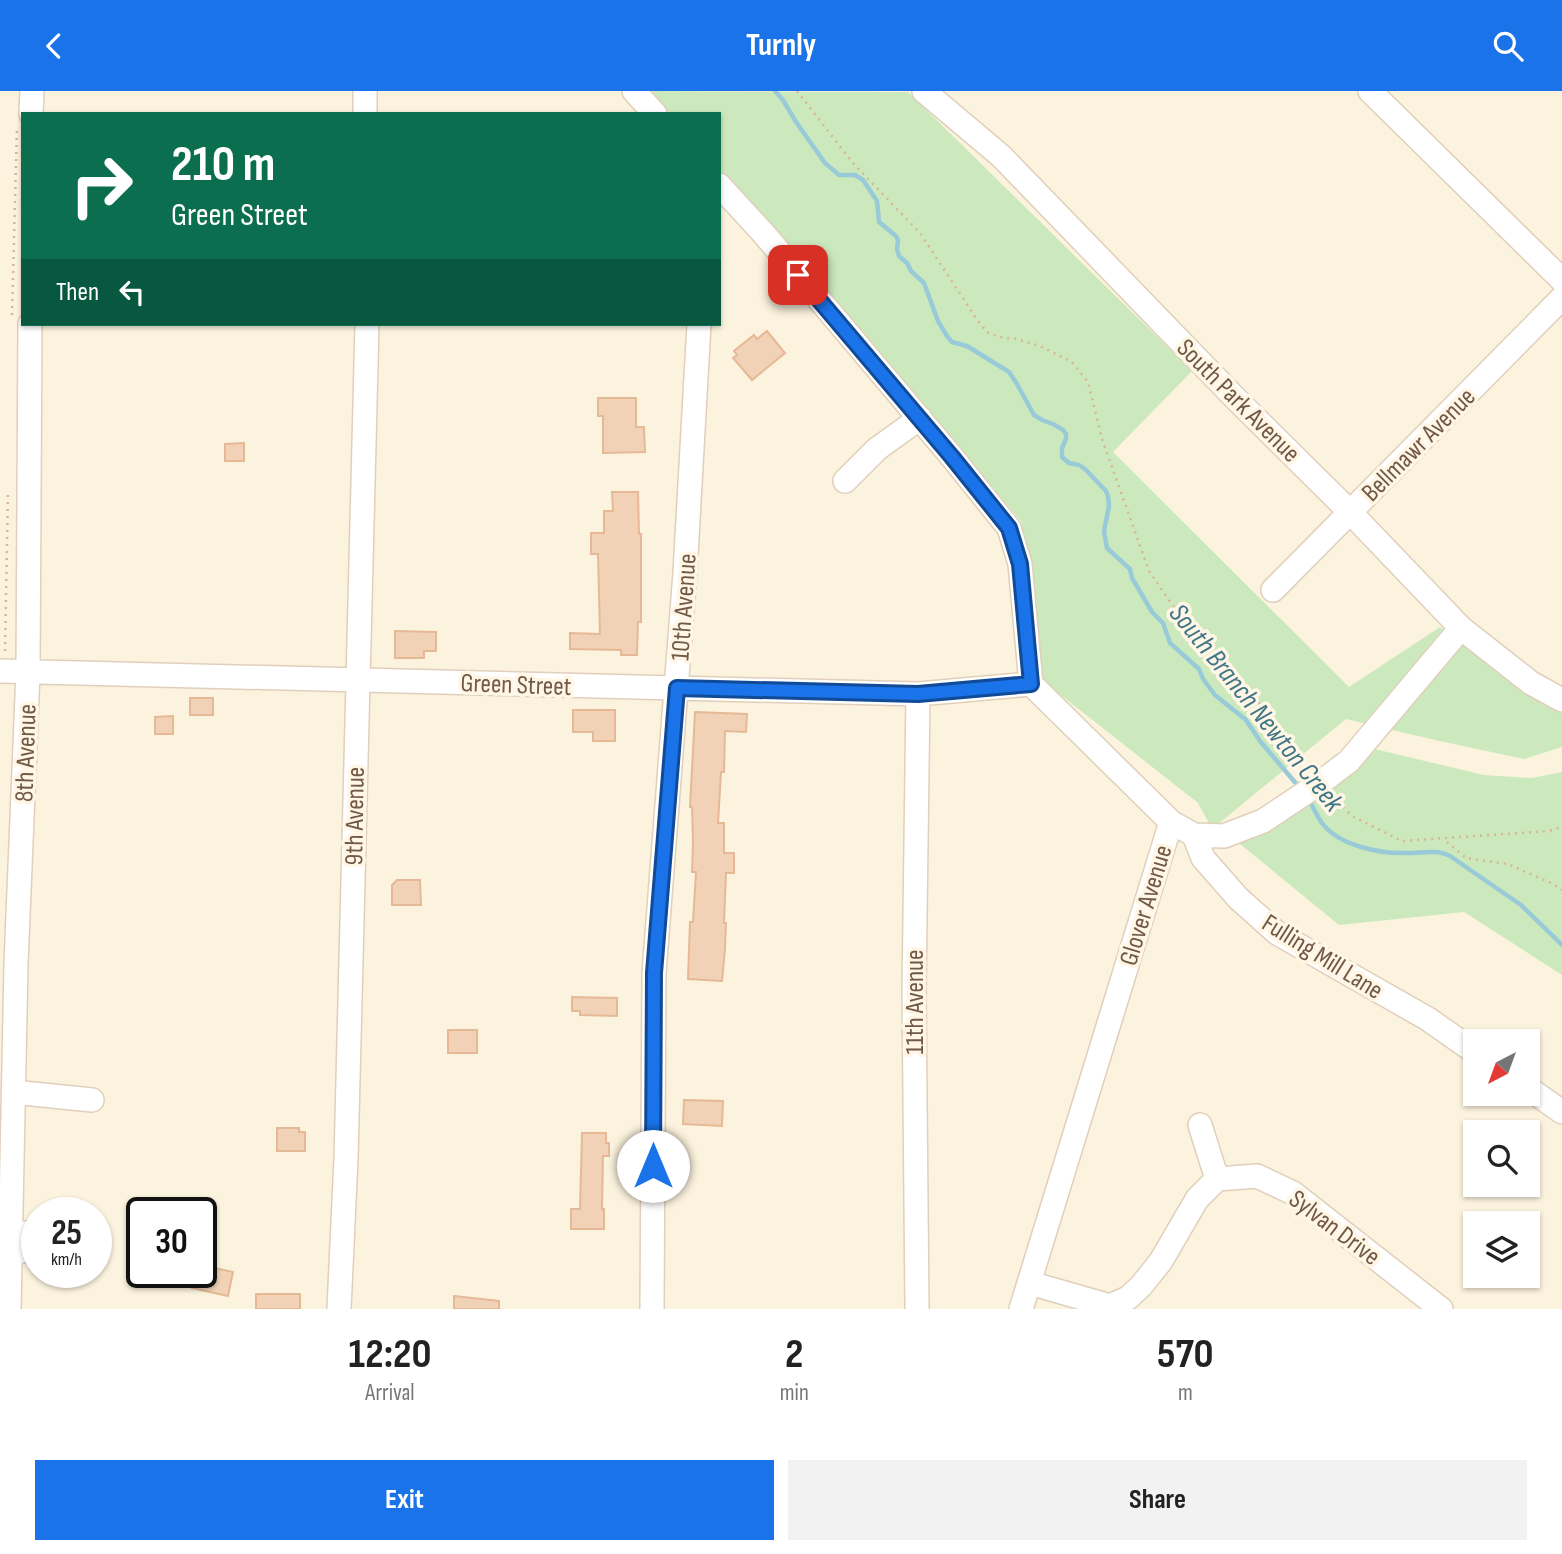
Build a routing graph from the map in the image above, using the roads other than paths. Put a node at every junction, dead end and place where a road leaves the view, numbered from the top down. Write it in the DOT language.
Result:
graph roads {
  1 [pos="32,91"];
  2 [pos="365,91"];
  3 [pos="634,91"];
  4 [pos="924,91"];
  5 [pos="1370,91"];
  6 [pos="32,112"];
  7 [pos="365,112"];
  8 [pos="652,112"];
  9 [pos="721,187"];
  10 [pos="1562,280"];
  11 [pos="1562,298"];
  12 [pos="30,326"];
  13 [pos="367,326"];
  14 [pos="699,326"];
  15 [pos="919,418"];
  16 [pos="845,481"];
  17 [pos="1350,512"];
  18 [pos="1273,590"];
  19 [pos="1461,628"];
  20 [pos="0,671"];
  21 [pos="28,672"];
  22 [pos="357,680"];
  23 [pos="1031,684"];
  24 [pos="677,688"];
  25 [pos="918,694"];
  26 [pos="1562,700"];
  27 [pos="1171,822"];
  28 [pos="1195,835"];
  29 [pos="1463,1044"];
  30 [pos="13,1092"];
  31 [pos="1540,1096"];
  32 [pos="92,1100"];
  33 [pos="1562,1112"];
  34 [pos="1200,1125"];
  35 [pos="1217,1179"];
  36 [pos="21,1238"];
  37 [pos="10,1243"];
  38 [pos="21,1246"];
  39 [pos="1030,1283"];
  40 [pos="1437,1308"];
  41 [pos="9,1309"];
  42 [pos="339,1309"];
  43 [pos="652,1309"];
  44 [pos="917,1309"];
  45 [pos="1021,1309"];
  1 -- 6 [label="street"];
  2 -- 7 [label="street"];
  3 -- 8 [label="street"];
  4 -- 17 [label="street, South Park Avenue"];
  5 -- 10 [label="street"];
  9 -- 15 [label="street"];
  11 -- 17 [label="street, Bellmawr Avenue"];
  12 -- 21 [label="street, 8th Avenue"];
  13 -- 22 [label="street, 9th Avenue"];
  14 -- 24 [label="street, 10th Avenue"];
  15 -- 16 [label="street"];
  15 -- 23 [label="street"];
  17 -- 18 [label="street, Bellmawr Avenue"];
  17 -- 19 [label="street, South Park Avenue"];
  19 -- 26 [label="street, South Park Avenue"];
  19 -- 28 [label="street, Glover Avenue"];
  20 -- 21 [label="street, Green Street"];
  21 -- 22 [label="street, Green Street"];
  21 -- 30 [label="street, 8th Avenue"];
  22 -- 24 [label="street, Green Street"];
  22 -- 42 [label="street, 9th Avenue"];
  23 -- 25 [label="street, Green Street"];
  23 -- 27 [label="street"];
  24 -- 25 [label="street, Green Street"];
  24 -- 43 [label="street, 10th Avenue"];
  25 -- 44 [label="street, 11th Avenue"];
  27 -- 28 [label="street, Glover Avenue"];
  27 -- 39 [label="street, Glover Avenue"];
  28 -- 29 [label="street, Fulling Mill Lane"];
  30 -- 32 [label="street"];
  30 -- 37 [label="street, 8th Avenue"];
  31 -- 33 [label="street"];
  34 -- 35 [label="street"];
  35 -- 39 [label="street"];
  35 -- 40 [label="street, Sylvan Drive"];
  36 -- 37 [label="street"];
  37 -- 38 [label="street"];
  37 -- 41 [label="street, 8th Avenue"];
  39 -- 45 [label="street, Glover Avenue"];
}
